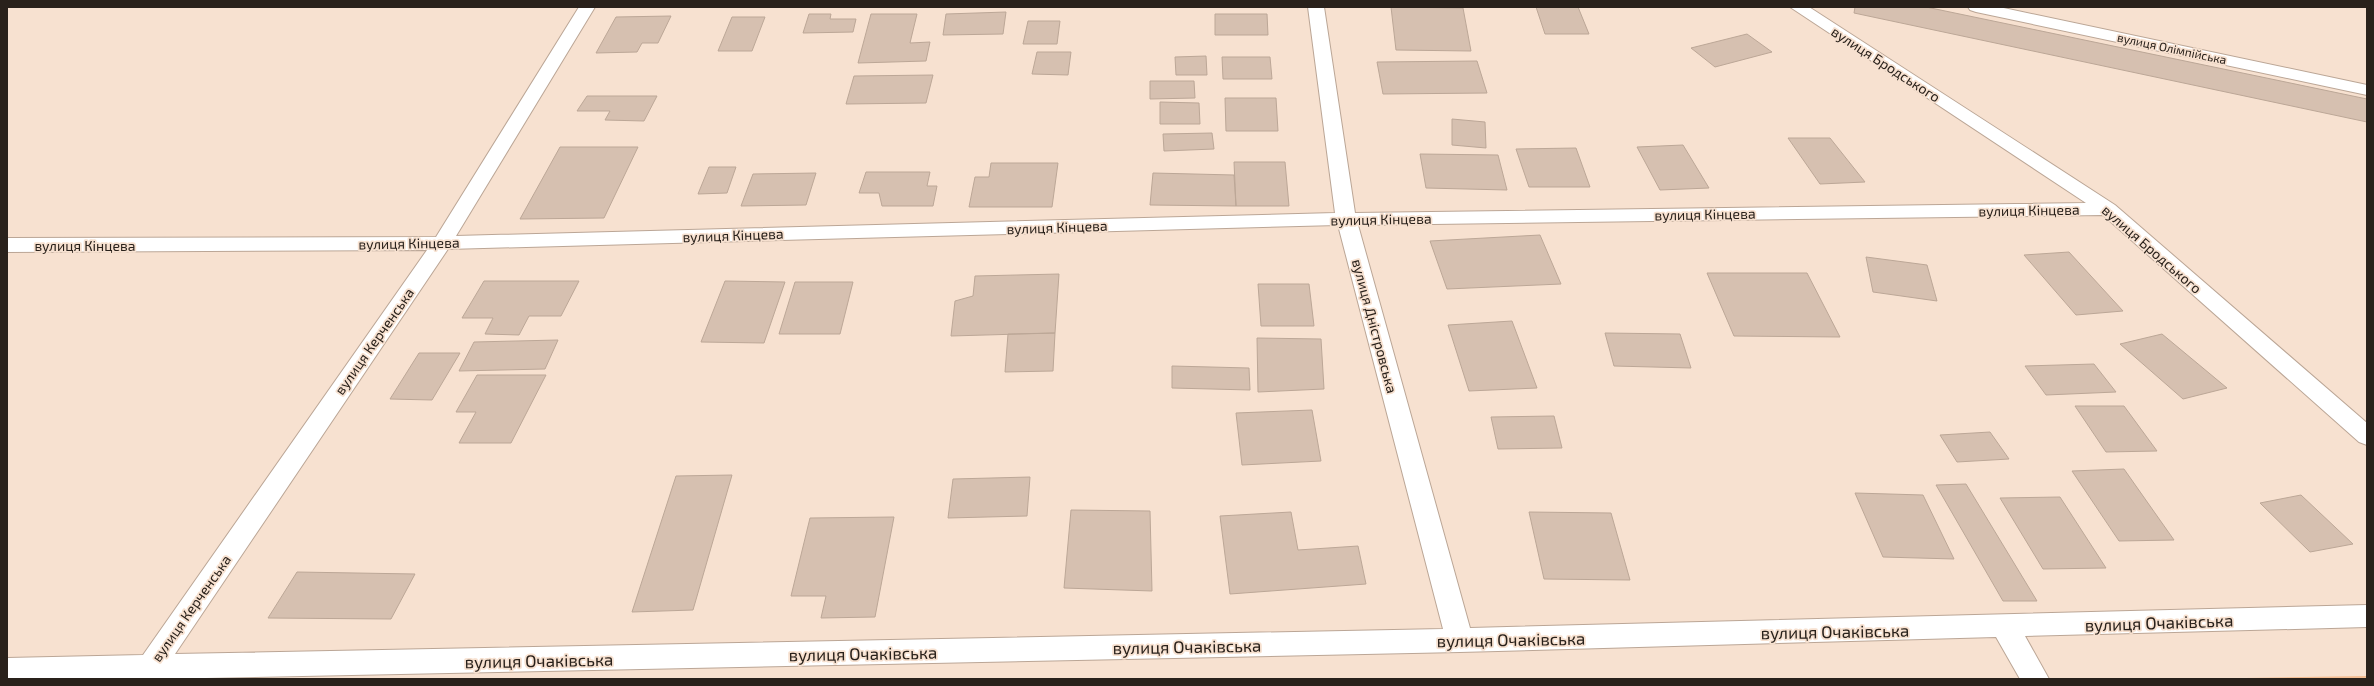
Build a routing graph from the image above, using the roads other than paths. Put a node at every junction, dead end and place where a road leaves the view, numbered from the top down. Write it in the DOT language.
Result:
graph roads {
  1 [pos="587,7"];
  2 [pos="1316,7"];
  3 [pos="1798,7"];
  4 [pos="1976,7"];
  5 [pos="2367,90"];
  6 [pos="2108,209"];
  7 [pos="1346,219"];
  8 [pos="442,243"];
  9 [pos="7,245"];
  10 [pos="2367,436"];
  11 [pos="2367,616"];
  12 [pos="2004,626"];
  13 [pos="1460,640"];
  14 [pos="150,668"];
  15 [pos="7,670"];
  16 [pos="2035,679"];
  1 -- 8 [label="street, вулиця Керченська"];
  2 -- 7 [label="street, вулиця Дністровська"];
  3 -- 6 [label="street, вулиця Бродського"];
  4 -- 5 [label="street, вулиця Олімпійська"];
  6 -- 7 [label="street, вулиця Кінцева"];
  6 -- 10 [label="street, вулиця Бродського"];
  7 -- 8 [label="street, вулиця Кінцева"];
  7 -- 13 [label="street, вулиця Дністровська"];
  8 -- 9 [label="street, вулиця Кінцева"];
  8 -- 14 [label="street, вулиця Керченська"];
  11 -- 12 [label="street, вулиця Очаківська"];
  12 -- 13 [label="street, вулиця Очаківська"];
  12 -- 16 [label="street"];
  13 -- 14 [label="street, вулиця Очаківська"];
  14 -- 15 [label="street, вулиця Очаківська"];
}
